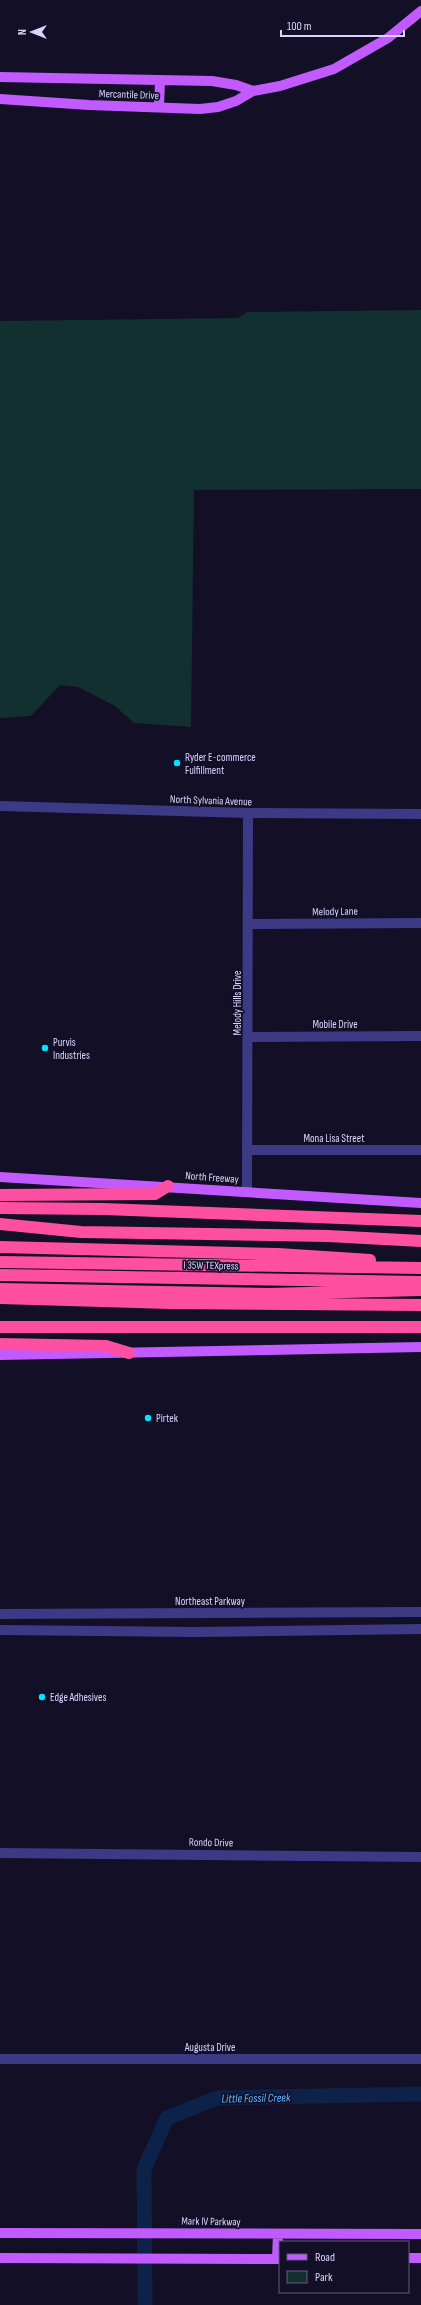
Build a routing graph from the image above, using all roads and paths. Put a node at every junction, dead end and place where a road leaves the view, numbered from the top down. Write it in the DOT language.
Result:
graph roads {
  1 [pos="421,11"];
  2 [pos="0,77"];
  3 [pos="160,80"];
  4 [pos="253,91"];
  5 [pos="0,99"];
  6 [pos="159,108"];
  7 [pos="0,806"];
  8 [pos="248,814"];
  9 [pos="421,814"];
  10 [pos="421,923"];
  11 [pos="248,924"];
  12 [pos="249,1036"];
  13 [pos="421,1036"];
  14 [pos="248,1150"];
  15 [pos="421,1150"];
  16 [pos="0,1177"];
  17 [pos="168,1186"];
  18 [pos="247,1192"];
  19 [pos="0,1195"];
  20 [pos="421,1203"];
  21 [pos="0,1208"];
  22 [pos="421,1221"];
  23 [pos="0,1224"];
  24 [pos="421,1241"];
  25 [pos="0,1247"];
  26 [pos="0,1262"];
  27 [pos="418,1268"];
  28 [pos="0,1275"];
  29 [pos="421,1282"];
  30 [pos="0,1289"];
  31 [pos="421,1290"];
  32 [pos="0,1298"];
  33 [pos="82,1301"];
  34 [pos="421,1306"];
  35 [pos="0,1307"];
  36 [pos="0,1327"];
  37 [pos="421,1327"];
  38 [pos="0,1344"];
  39 [pos="421,1347"];
  40 [pos="129,1353"];
  41 [pos="0,1355"];
  42 [pos="395,1612"];
  43 [pos="421,1612"];
  44 [pos="0,1614"];
  45 [pos="106,1614"];
  46 [pos="421,1629"];
  47 [pos="0,1630"];
  48 [pos="396,1630"];
  49 [pos="105,1631"];
  50 [pos="0,1853"];
  51 [pos="421,1857"];
  52 [pos="0,2059"];
  53 [pos="421,2059"];
  54 [pos="0,2233"];
  55 [pos="278,2234"];
  56 [pos="421,2234"];
  57 [pos="0,2258"];
  58 [pos="409,2258"];
  59 [pos="421,2258"];
  60 [pos="279,2259"];
  1 -- 4 [label="main road, Mercantile Drive"];
  2 -- 3 [label="main road, Mercantile Drive"];
  3 -- 4 [label="main road, Mercantile Drive"];
  3 -- 6 [label="main road"];
  4 -- 6 [label="main road, Mercantile Drive"];
  5 -- 6 [label="main road, Mercantile Drive"];
  7 -- 8 [label="street, North Sylvania Avenue"];
  8 -- 9 [label="street, North Sylvania Avenue"];
  8 -- 11 [label="street, Melody Hills Drive"];
  10 -- 11 [label="street, Melody Lane"];
  11 -- 12 [label="street, Melody Hills Drive"];
  12 -- 13 [label="street, Mobile Drive"];
  12 -- 14 [label="street, Melody Hills Drive"];
  14 -- 15 [label="street, Mona Lisa Street"];
  14 -- 18 [label="street, Melody Hills Drive"];
  16 -- 17 [label="main road, North Freeway"];
  17 -- 18 [label="main road, North Freeway"];
  17 -- 19 [label="highway"];
  18 -- 20 [label="main road, North Freeway"];
  21 -- 22 [label="highway"];
  23 -- 24 [label="highway"];
  25 -- 27 [label="highway"];
  26 -- 27 [label="highway, I 35W TEXpress"];
  28 -- 29 [label="highway, I 35W TEXpress"];
  30 -- 31 [label="highway"];
  32 -- 33 [label="highway"];
  33 -- 34 [label="highway"];
  33 -- 35 [label="highway"];
  36 -- 37 [label="highway"];
  38 -- 40 [label="highway"];
  39 -- 40 [label="main road"];
  40 -- 41 [label="main road"];
  42 -- 43 [label="street, Northeast Parkway"];
  42 -- 45 [label="street, Northeast Parkway"];
  42 -- 48 [label="street"];
  44 -- 45 [label="street, Northeast Parkway"];
  45 -- 49 [label="street"];
  46 -- 48 [label="street"];
  47 -- 49 [label="street"];
  48 -- 49 [label="street"];
  50 -- 51 [label="street, Rondo Drive"];
  52 -- 53 [label="street, Augusta Drive"];
  54 -- 55 [label="main road, Mark IV Parkway"];
  55 -- 56 [label="main road, Mark IV Parkway"];
  55 -- 60 [label="main road"];
  57 -- 60 [label="main road"];
  58 -- 59 [label="main road"];
}
